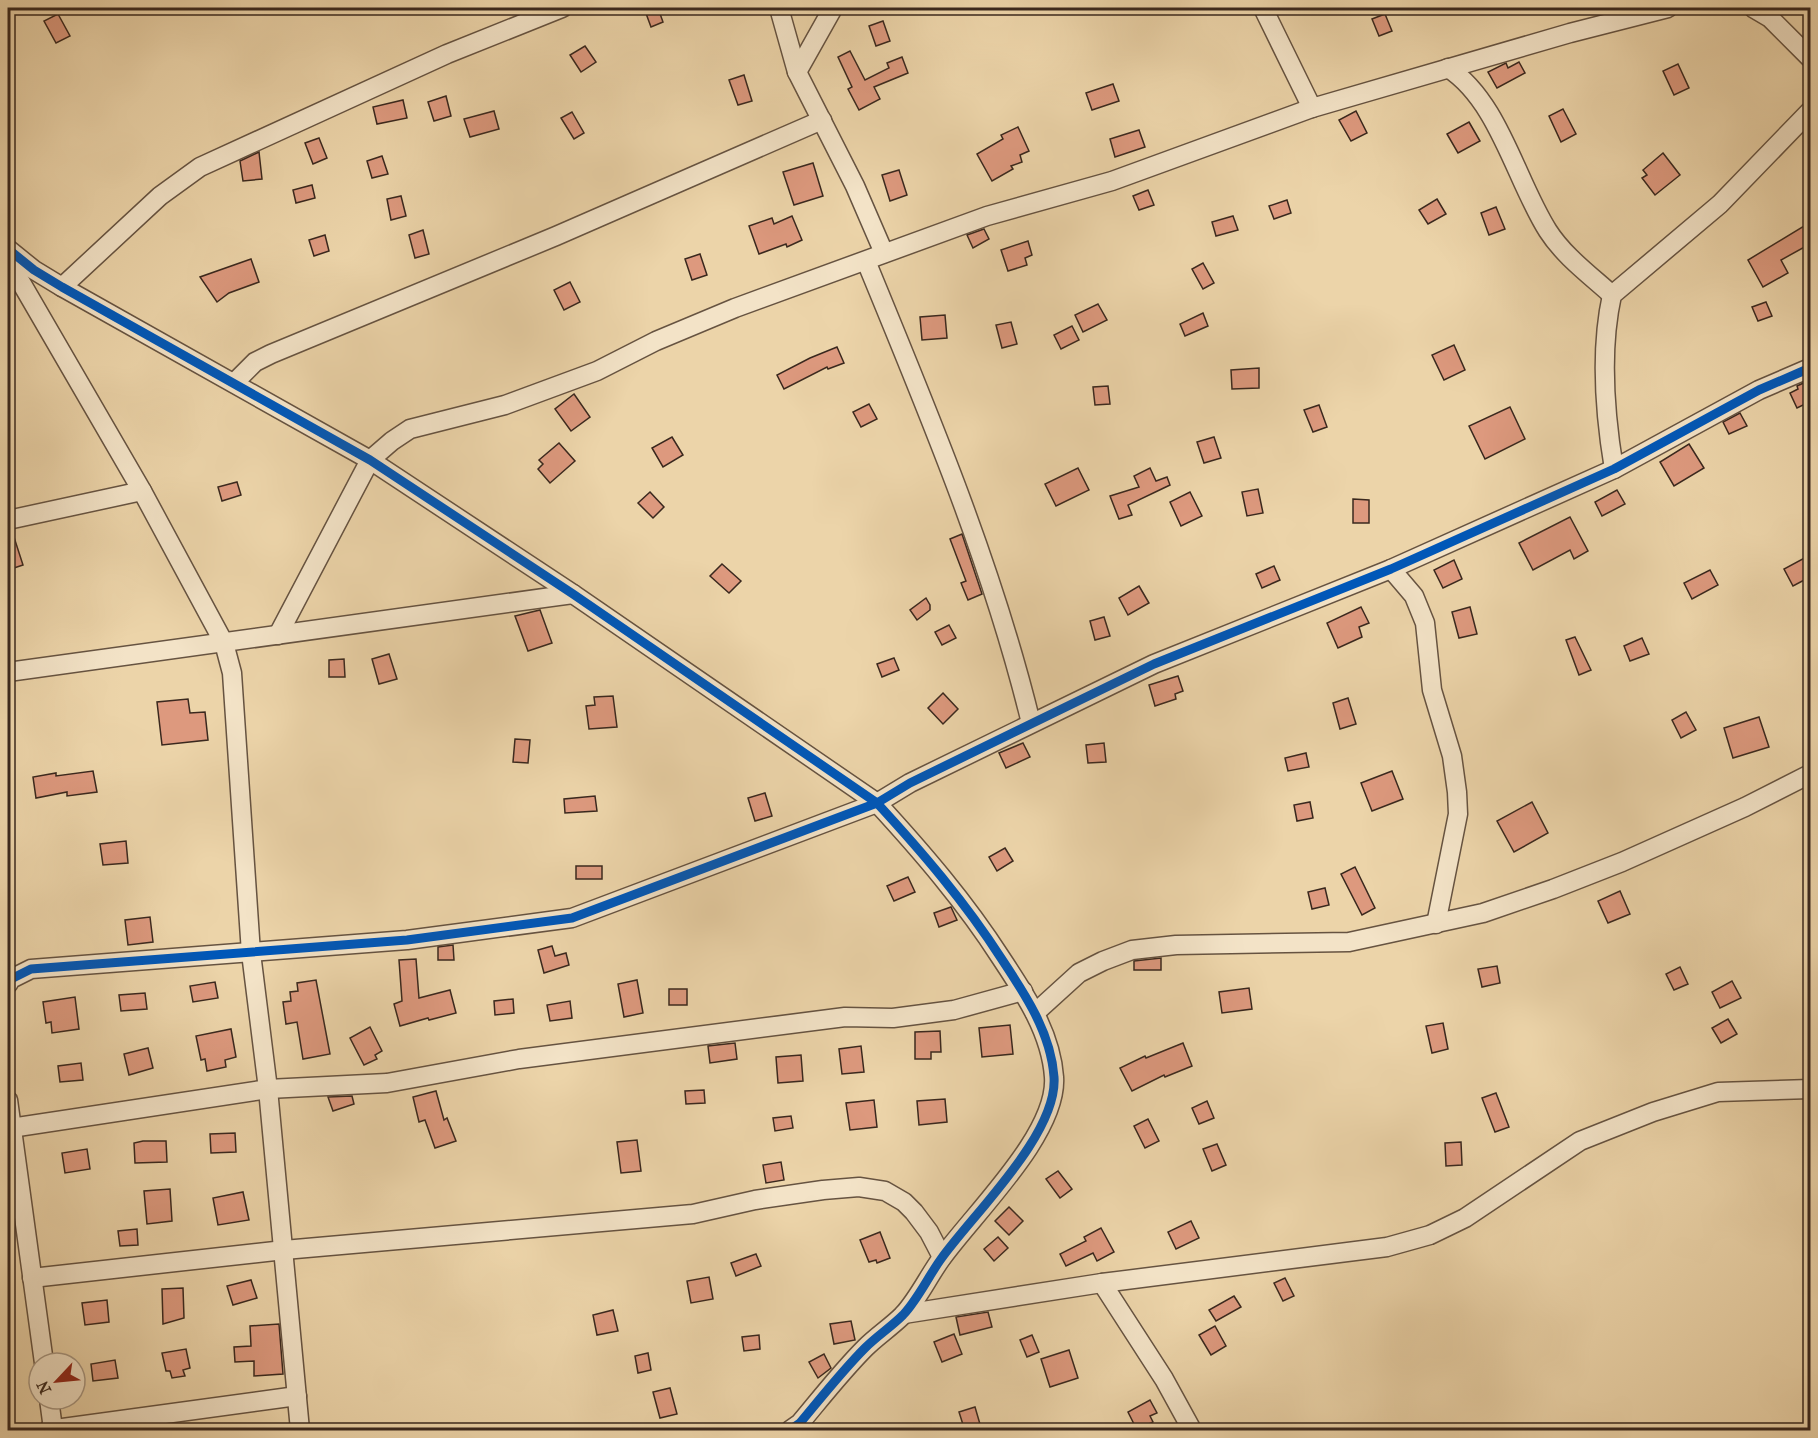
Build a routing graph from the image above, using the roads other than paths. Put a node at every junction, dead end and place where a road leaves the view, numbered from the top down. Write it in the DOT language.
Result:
graph roads {
  1 [pos="562,8"];
  2 [pos="779,8"];
  3 [pos="833,8"];
  4 [pos="1263,8"];
  5 [pos="1668,8"];
  6 [pos="1753,8"];
  7 [pos="1810,55"];
  8 [pos="1448,68"];
  9 [pos="797,72"];
  10 [pos="1312,108"];
  11 [pos="1810,111"];
  12 [pos="822,120"];
  13 [pos="8,249"];
  14 [pos="884,253"];
  15 [pos="8,260"];
  16 [pos="866,261"];
  17 [pos="62,287"];
  18 [pos="1612,295"];
  19 [pos="1810,368"];
  20 [pos="234,382"];
  21 [pos="370,460"];
  22 [pos="1614,469"];
  23 [pos="142,490"];
  24 [pos="8,520"];
  25 [pos="1391,569"];
  26 [pos="573,594"];
  27 [pos="278,635"];
  28 [pos="224,643"];
  29 [pos="8,672"];
  30 [pos="1031,723"];
  31 [pos="1810,774"];
  32 [pos="877,803"];
  33 [pos="1436,924"];
  34 [pos="250,953"];
  35 [pos="8,984"];
  36 [pos="1023,991"];
  37 [pos="1035,1013"];
  38 [pos="268,1089"];
  39 [pos="1810,1089"];
  40 [pos="8,1100"];
  41 [pos="11,1128"];
  42 [pos="284,1250"];
  43 [pos="942,1257"];
  44 [pos="32,1278"];
  45 [pos="1101,1283"];
  46 [pos="904,1314"];
  47 [pos="42,1351"];
  48 [pos="297,1396"];
  49 [pos="50,1411"];
  50 [pos="51,1430"];
  51 [pos="300,1431"];
  52 [pos="790,1431"];
  53 [pos="1192,1431"];
  1 -- 17 [label="street"];
  2 -- 9 [label="street"];
  3 -- 9 [label="street"];
  4 -- 10 [label="street"];
  5 -- 8 [label="street"];
  6 -- 7 [label="street"];
  8 -- 10 [label="street"];
  8 -- 18 [label="street"];
  9 -- 12 [label="street"];
  10 -- 14 [label="street"];
  11 -- 18 [label="street"];
  12 -- 14 [label="street"];
  12 -- 20 [label="street"];
  13 -- 17 [label="street"];
  14 -- 16 [label="street"];
  15 -- 23 [label="street"];
  16 -- 21 [label="street"];
  16 -- 30 [label="street"];
  17 -- 20 [label="street"];
  18 -- 22 [label="street"];
  19 -- 22 [label="street"];
  20 -- 21 [label="street"];
  21 -- 26 [label="street"];
  21 -- 27 [label="street"];
  22 -- 25 [label="street"];
  23 -- 24 [label="street"];
  23 -- 28 [label="street"];
  25 -- 30 [label="street"];
  25 -- 33 [label="street"];
  26 -- 27 [label="street"];
  26 -- 32 [label="street"];
  27 -- 28 [label="street"];
  28 -- 29 [label="street"];
  28 -- 34 [label="street"];
  30 -- 32 [label="street"];
  31 -- 33 [label="street"];
  32 -- 34 [label="street"];
  32 -- 36 [label="street"];
  33 -- 37 [label="street"];
  34 -- 35 [label="street"];
  34 -- 38 [label="street"];
  36 -- 37 [label="street"];
  36 -- 38 [label="street"];
  37 -- 43 [label="street"];
  38 -- 41 [label="street"];
  38 -- 42 [label="street"];
  39 -- 45 [label="street"];
  40 -- 41 [label="street"];
  41 -- 44 [label="street"];
  42 -- 43 [label="street"];
  42 -- 44 [label="street"];
  42 -- 48 [label="street"];
  43 -- 46 [label="street"];
  44 -- 47 [label="street"];
  45 -- 46 [label="street"];
  45 -- 53 [label="street"];
  46 -- 52 [label="street"];
  48 -- 50 [label="street"];
  48 -- 51 [label="street"];
  49 -- 50 [label="street"];
}
